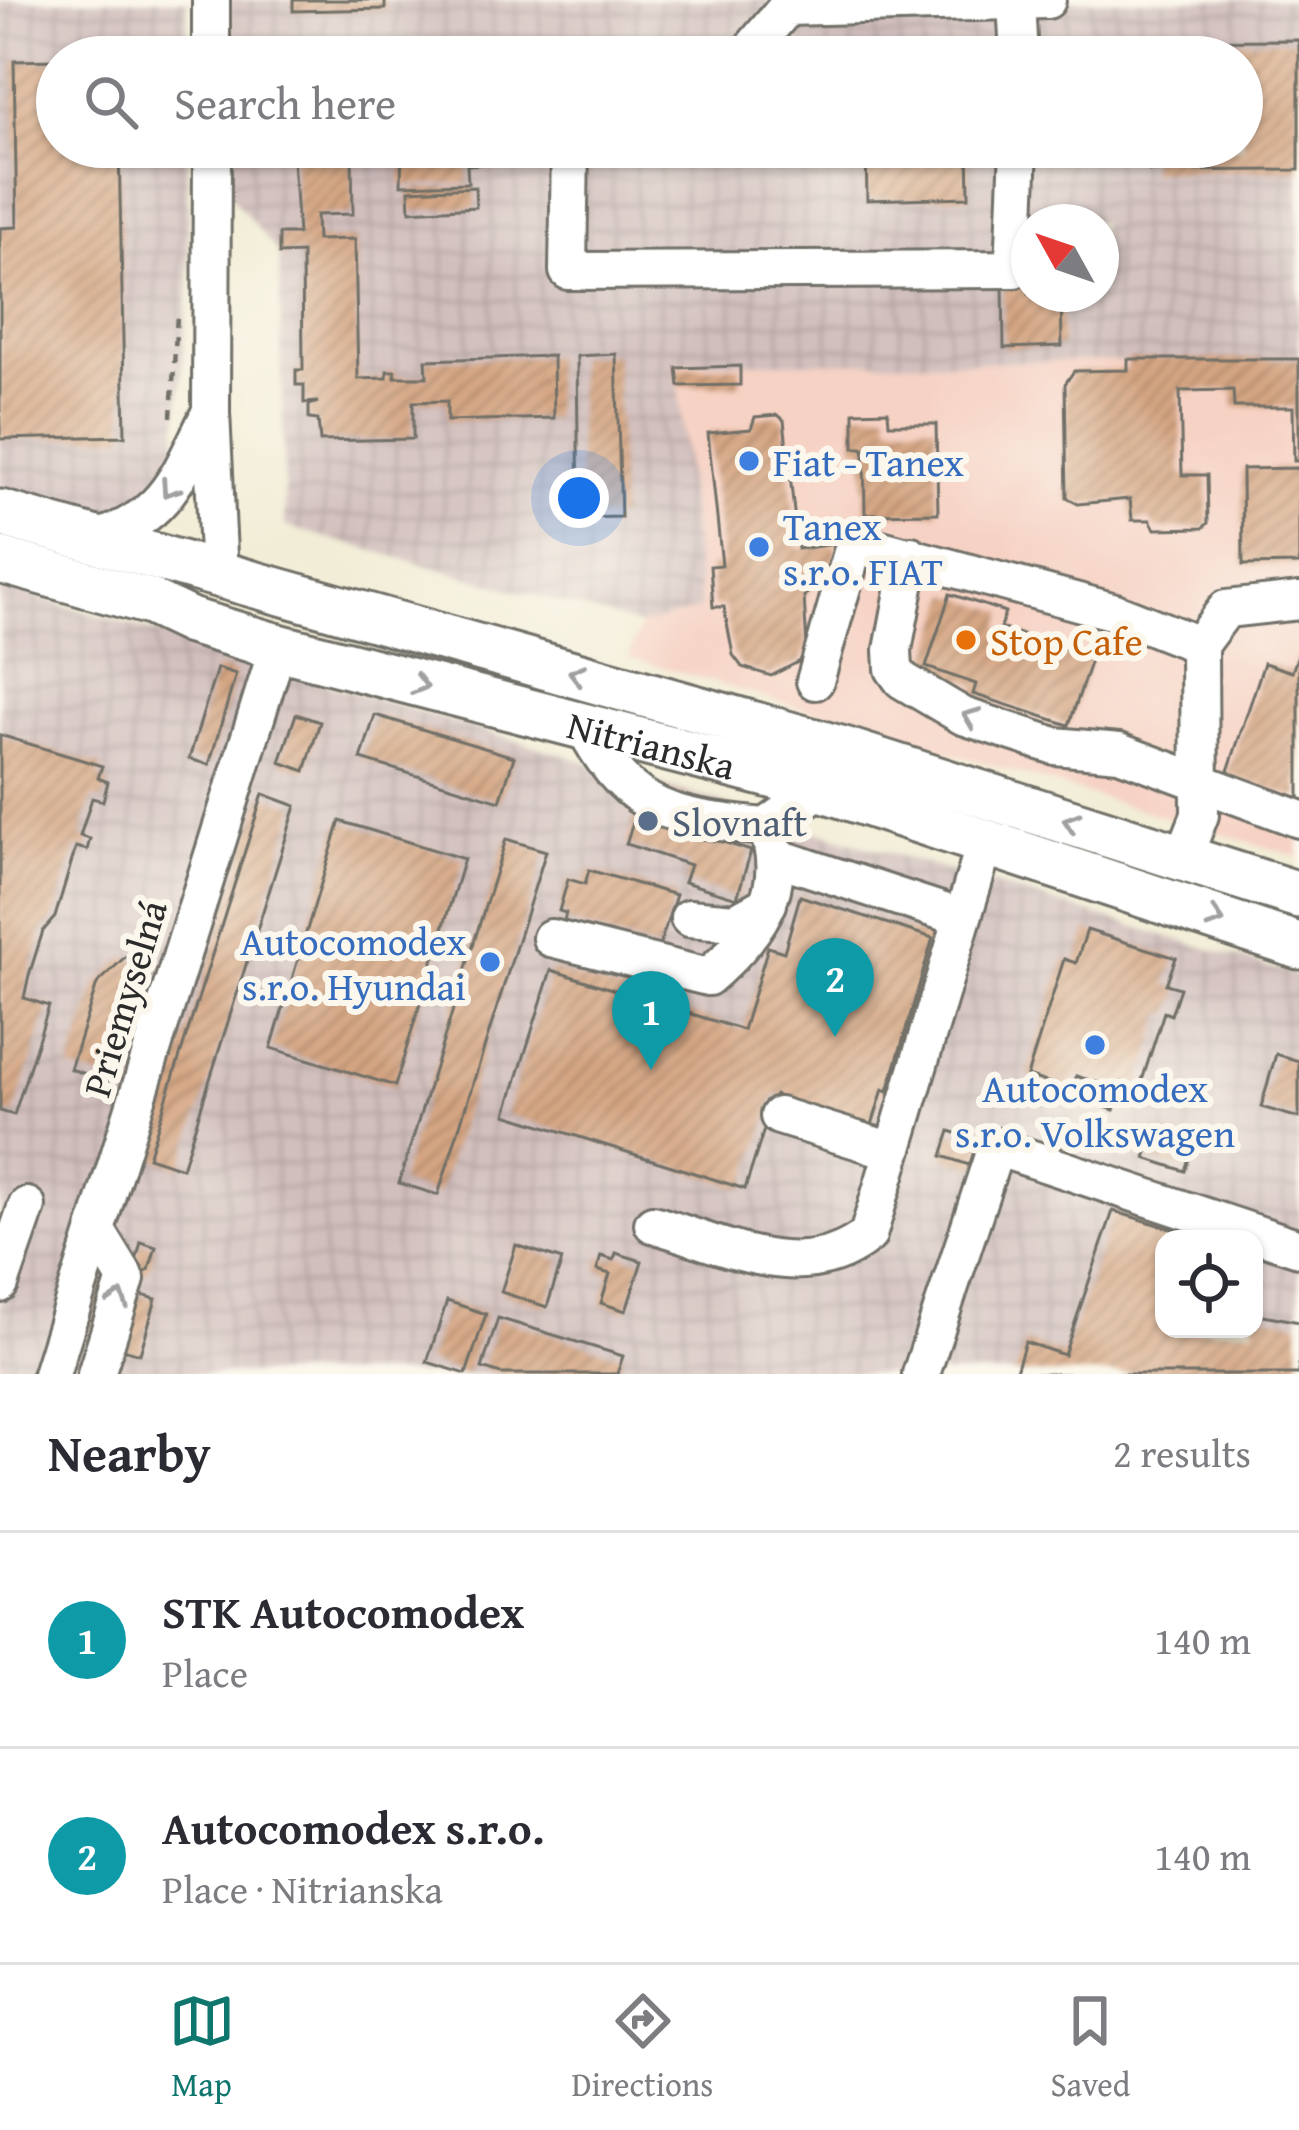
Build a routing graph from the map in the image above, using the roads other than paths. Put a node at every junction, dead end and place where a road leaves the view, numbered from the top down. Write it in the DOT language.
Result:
graph roads {
  1 [pos="211,0"];
  2 [pos="1047,0"];
  3 [pos="1016,1"];
  4 [pos="212,36"];
  5 [pos="763,36"];
  6 [pos="1018,36"];
  7 [pos="212,168"];
  8 [pos="570,168"];
  9 [pos="1018,168"];
  10 [pos="211,412"];
  11 [pos="0,513"];
  12 [pos="99,538"];
  13 [pos="911,555"];
  14 [pos="0,560"];
  15 [pos="219,575"];
  16 [pos="1299,601"];
  17 [pos="319,605"];
  18 [pos="167,607"];
  19 [pos="1199,645"];
  20 [pos="278,647"];
  21 [pos="815,681"];
  22 [pos="586,730"];
  23 [pos="1201,787"];
  24 [pos="820,788"];
  25 [pos="1299,819"];
  26 [pos="772,842"];
  27 [pos="985,843"];
  28 [pos="1183,858"];
  29 [pos="1299,895"];
  30 [pos="768,904"];
  31 [pos="959,917"];
  32 [pos="689,918"];
  33 [pos="551,938"];
  34 [pos="1299,946"];
  35 [pos="779,1117"];
  36 [pos="890,1150"];
  37 [pos="27,1206"];
  38 [pos="652,1224"];
  39 [pos="96,1230"];
  40 [pos="1299,1248"];
  41 [pos="0,1284"];
  42 [pos="51,1374"];
  43 [pos="96,1374"];
  44 [pos="921,1374"];
  1 -- 4 [label="street"];
  2 -- 3 [label="street"];
  3 -- 5 [label="street"];
  3 -- 6 [label="street"];
  7 -- 10 [label="street"];
  8 -- 9 [label="street"];
  10 -- 12 [label="street, one-way"];
  10 -- 15 [label="street"];
  11 -- 12 [label="main road, Nitrianska"];
  12 -- 15 [label="main road, Nitrianska"];
  13 -- 19 [label="street"];
  13 -- 21 [label="street"];
  23 -- 13 [label="street, one-way"];
  14 -- 18 [label="main road, Nitrianska"];
  15 -- 17 [label="main road, Nitrianska"];
  15 -- 18 [label="main road"];
  15 -- 20 [label="main road"];
  16 -- 19 [label="street"];
  17 -- 20 [label="main road"];
  28 -- 17 [label="main road, Nitrianska, one-way"];
  18 -- 20 [label="main road, Nitrianska"];
  19 -- 23 [label="street"];
  20 -- 22 [label="main road, Nitrianska, one-way"];
  20 -- 39 [label="street, Priemyselná"];
  22 -- 24 [label="main road, Nitrianska"];
  22 -- 26 [label="street"];
  23 -- 25 [label="street"];
  23 -- 28 [label="street"];
  24 -- 26 [label="street"];
  24 -- 27 [label="main road, Nitrianska"];
  26 -- 30 [label="street"];
  26 -- 31 [label="street"];
  27 -- 31 [label="street"];
  27 -- 34 [label="main road, Nitrianska, one-way"];
  28 -- 29 [label="main road, Nitrianska"];
  30 -- 32 [label="street"];
  30 -- 33 [label="street"];
  31 -- 36 [label="street"];
  35 -- 36 [label="street"];
  36 -- 38 [label="street"];
  37 -- 41 [label="street"];
  39 -- 42 [label="street, Priemyselná"];
  43 -- 39 [label="street, one-way"];
  40 -- 44 [label="street"];
}
